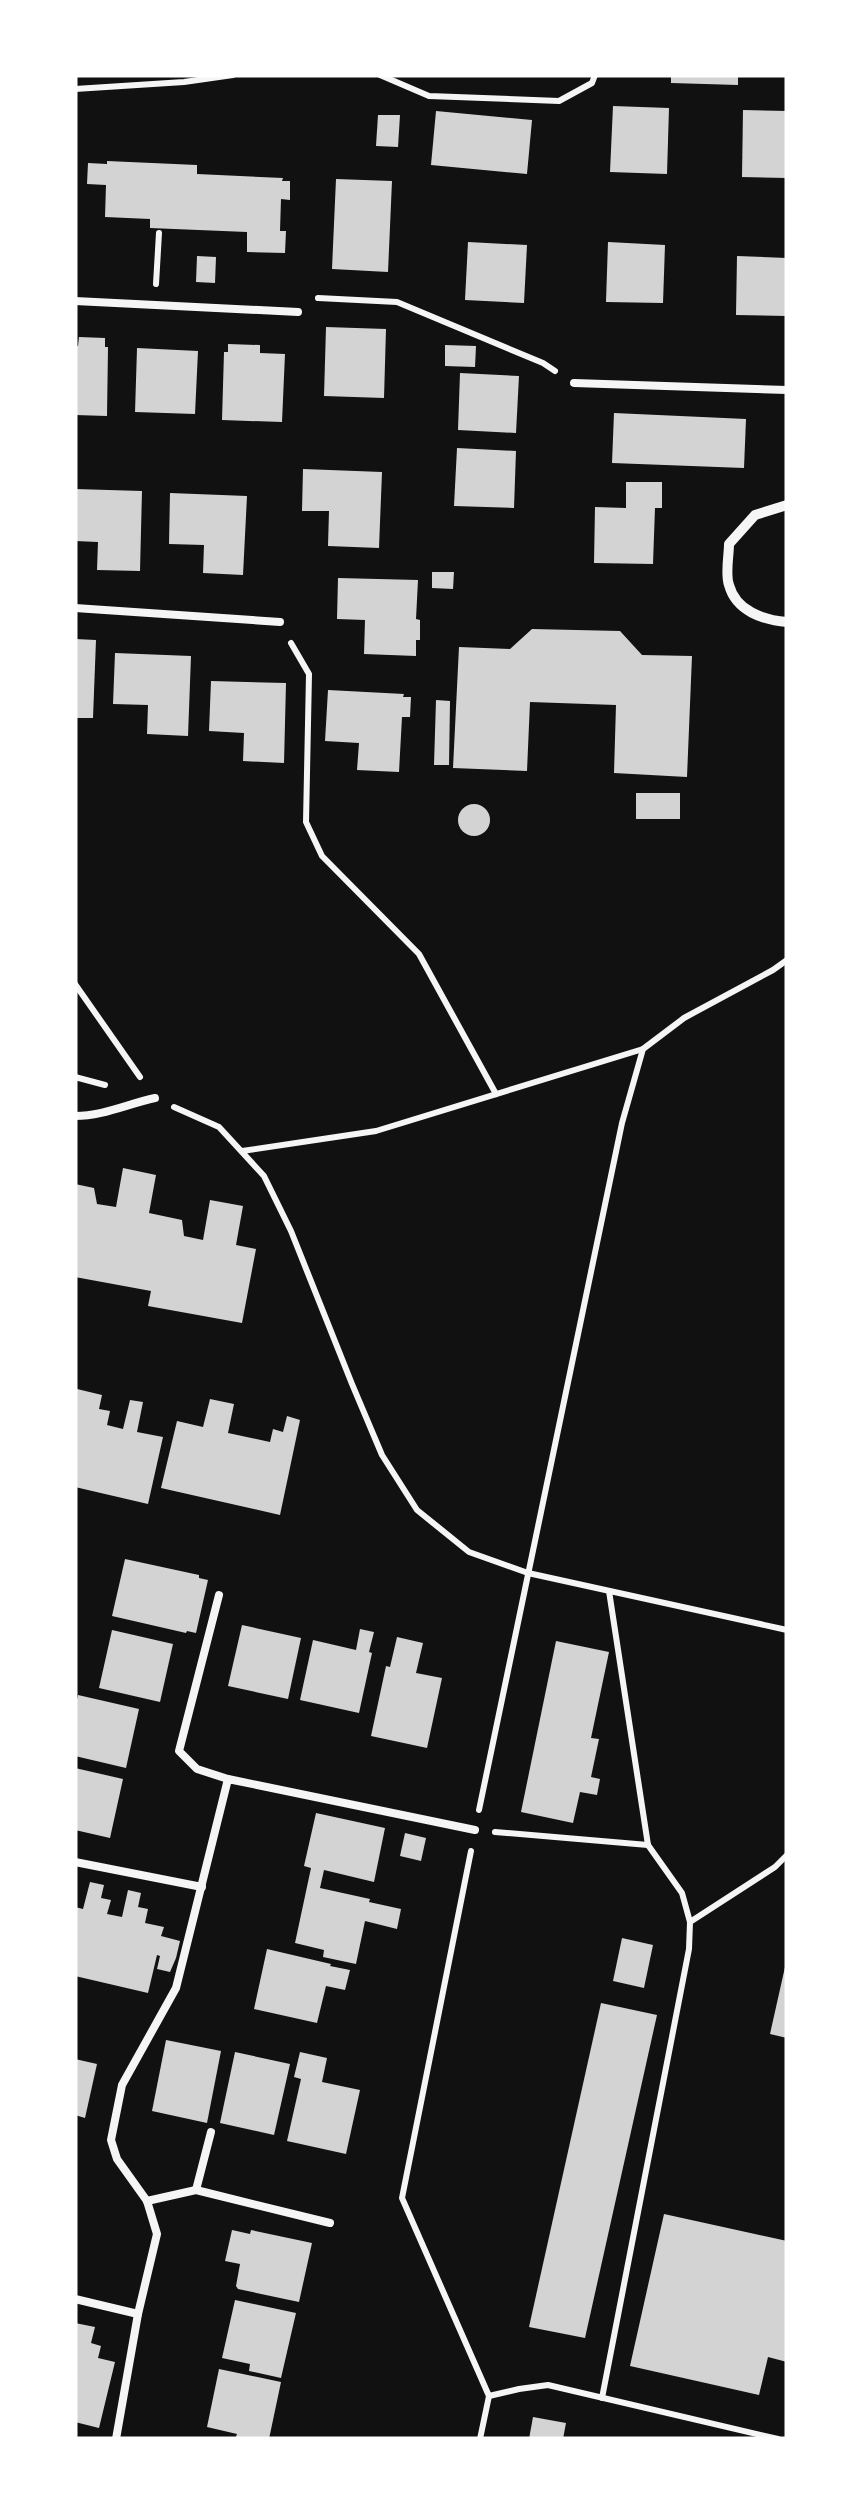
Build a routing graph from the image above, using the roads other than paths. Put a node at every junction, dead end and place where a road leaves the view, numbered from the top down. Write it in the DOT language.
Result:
graph roads {
  1 [pos="75,301"];
  2 [pos="298,312"];
  3 [pos="574,383"];
  4 [pos="787,390"];
  5 [pos="787,505"];
  6 [pos="75,608"];
  7 [pos="280,622"];
  8 [pos="787,622"];
  9 [pos="154,1098"];
  10 [pos="75,1116"];
  11 [pos="219,1596"];
  12 [pos="228,1779"];
  13 [pos="475,1830"];
  14 [pos="75,1862"];
  15 [pos="202,1887"];
  16 [pos="211,2132"];
  17 [pos="196,2190"];
  18 [pos="147,2201"];
  19 [pos="330,2223"];
  20 [pos="75,2299"];
  21 [pos="138,2314"];
  22 [pos="116,2439"];
  1 -- 2 [label="lane"];
  3 -- 4 [label="lane"];
  5 -- 8 [label="street"];
  6 -- 7 [label="lane"];
  9 -- 10 [label="lane"];
  11 -- 12 [label="lane"];
  12 -- 13 [label="lane"];
  12 -- 15 [label="lane"];
  14 -- 15 [label="lane"];
  15 -- 18 [label="lane"];
  16 -- 17 [label="lane"];
  17 -- 18 [label="lane"];
  17 -- 19 [label="lane"];
  18 -- 21 [label="lane"];
  20 -- 21 [label="lane"];
  21 -- 22 [label="lane"];
}
